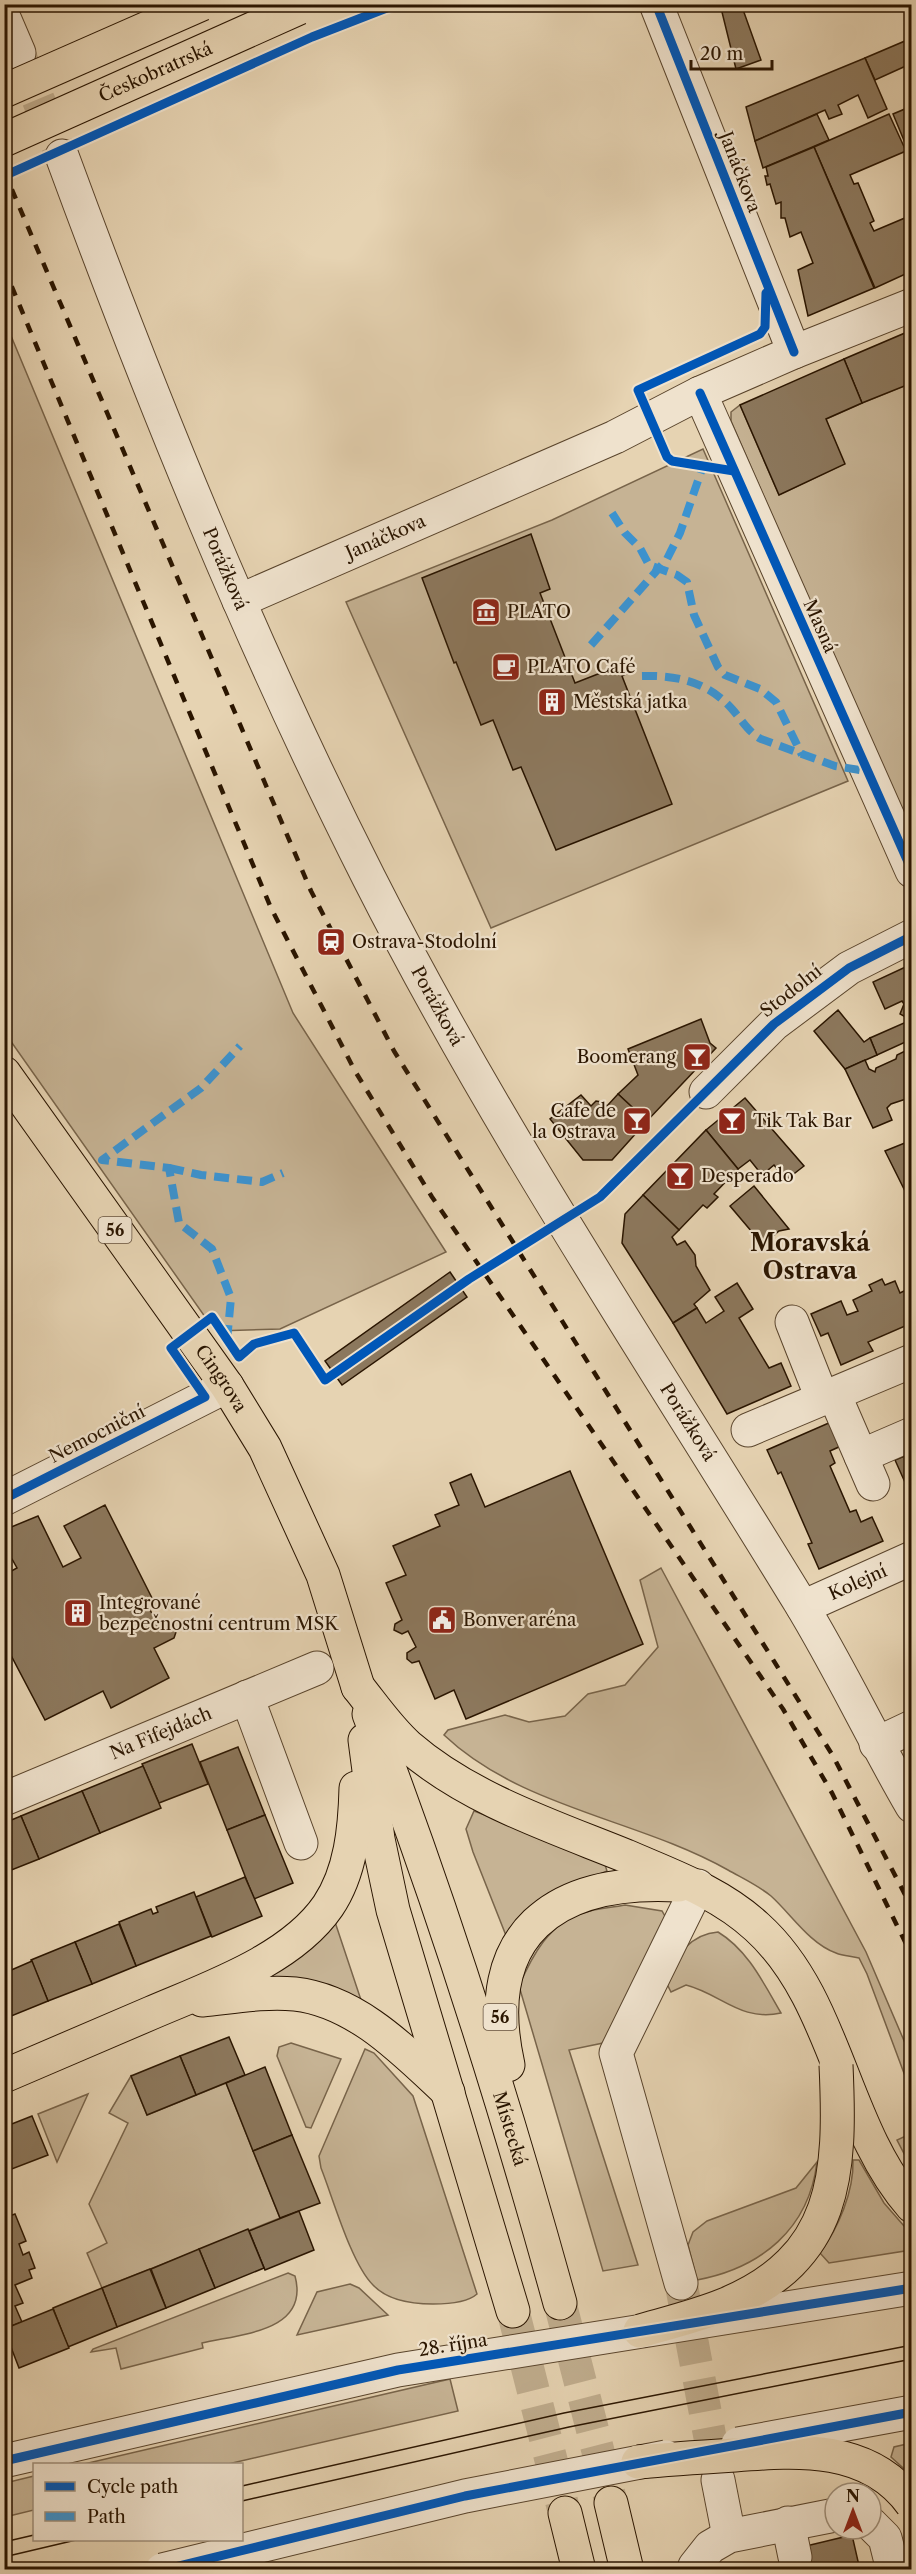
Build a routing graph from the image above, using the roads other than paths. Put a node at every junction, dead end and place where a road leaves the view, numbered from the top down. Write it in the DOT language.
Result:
graph roads {
  1 [pos="202,4"];
  2 [pos="656,4"];
  3 [pos="304,6"];
  4 [pos="4,18"];
  5 [pos="19,53"];
  6 [pos="4,91"];
  7 [pos="4,140"];
  8 [pos="62,156"];
  9 [pos="912,305"];
  10 [pos="794,352"];
  11 [pos="700,393"];
  12 [pos="239,601"];
  13 [pos="912,871"];
  14 [pos="912,936"];
  15 [pos="4,1073"];
  16 [pos="706,1092"];
  17 [pos="792,1322"];
  18 [pos="912,1361"];
  19 [pos="227,1386"];
  20 [pos="828,1396"];
  21 [pos="748,1430"];
  22 [pos="912,1434"];
  23 [pos="4,1499"];
  24 [pos="912,1558"];
  25 [pos="803,1607"];
  26 [pos="317,1668"];
  27 [pos="358,1687"];
  28 [pos="247,1697"];
  29 [pos="912,1727"];
  30 [pos="876,1744"];
  31 [pos="4,1798"];
  32 [pos="912,1806"];
  33 [pos="301,1843"];
  34 [pos="699,1886"];
  35 [pos="176,2002"];
  36 [pos="836,2065"];
  37 [pos="4,2076"];
  38 [pos="450,2094"];
  39 [pos="912,2206"];
  40 [pos="681,2283"];
  41 [pos="912,2288"];
  42 [pos="513,2311"];
  43 [pos="640,2331"];
  44 [pos="912,2412"];
  45 [pos="4,2461"];
  46 [pos="638,2462"];
  47 [pos="718,2480"];
  48 [pos="611,2503"];
  49 [pos="912,2504"];
  50 [pos="565,2513"];
  51 [pos="823,2517"];
  52 [pos="788,2523"];
  53 [pos="729,2536"];
  54 [pos="883,2536"];
  55 [pos="795,2557"];
  56 [pos="162,2570"];
  57 [pos="579,2570"];
  58 [pos="627,2570"];
  59 [pos="696,2570"];
  60 [pos="893,2570"];
  1 -- 6 [label="main road, bridge"];
  2 -- 10 [label="street, Janáčkova"];
  3 -- 7 [label="main road, Českobratrská, bridge"];
  4 -- 5 [label="street"];
  8 -- 12 [label="street, Porážková"];
  9 -- 10 [label="street, Janáčkova"];
  10 -- 11 [label="street, Janáčkova"];
  11 -- 12 [label="street, Janáčkova"];
  11 -- 13 [label="street, Masná"];
  12 -- 25 [label="street, Porážková"];
  14 -- 16 [label="street, Stodolní"];
  15 -- 19 [label="main road, Cingrova / 56"];
  17 -- 20 [label="street"];
  18 -- 20 [label="street"];
  19 -- 23 [label="street, Nemocniční"];
  19 -- 27 [label="main road, Cingrova / 56"];
  20 -- 21 [label="street"];
  20 -- 22 [label="street"];
  24 -- 25 [label="street, Kolejní"];
  25 -- 30 [label="street, Porážková"];
  26 -- 28 [label="street, Na Fifejdách"];
  27 -- 34 [label="main road, 56"];
  27 -- 34 [label="main road, Místecká / 56"];
  27 -- 35 [label="main road, 56"];
  27 -- 38 [label="main road, 56"];
  28 -- 31 [label="street, Na Fifejdách"];
  28 -- 33 [label="street"];
  29 -- 30 [label="street"];
  30 -- 32 [label="street, Porážková"];
  34 -- 36 [label="main road, 56"];
  34 -- 40 [label="street"];
  35 -- 37 [label="main road, 56"];
  35 -- 38 [label="main road, 56"];
  36 -- 39 [label="main road, 56"];
  36 -- 43 [label="main road, 56, bridge"];
  38 -- 42 [label="main road, 56"];
  41 -- 43 [label="street, 28. října, bridge"];
  43 -- 45 [label="street, 28. října, bridge"];
  44 -- 46 [label="street, bridge"];
  46 -- 49 [label="main road, bridge"];
  46 -- 56 [label="street, bridge"];
  47 -- 53 [label="street"];
  48 -- 58 [label="main road"];
  50 -- 57 [label="main road"];
  51 -- 52 [label="street"];
  52 -- 53 [label="street"];
  52 -- 55 [label="street"];
  53 -- 59 [label="street"];
  54 -- 60 [label="street"];
}
